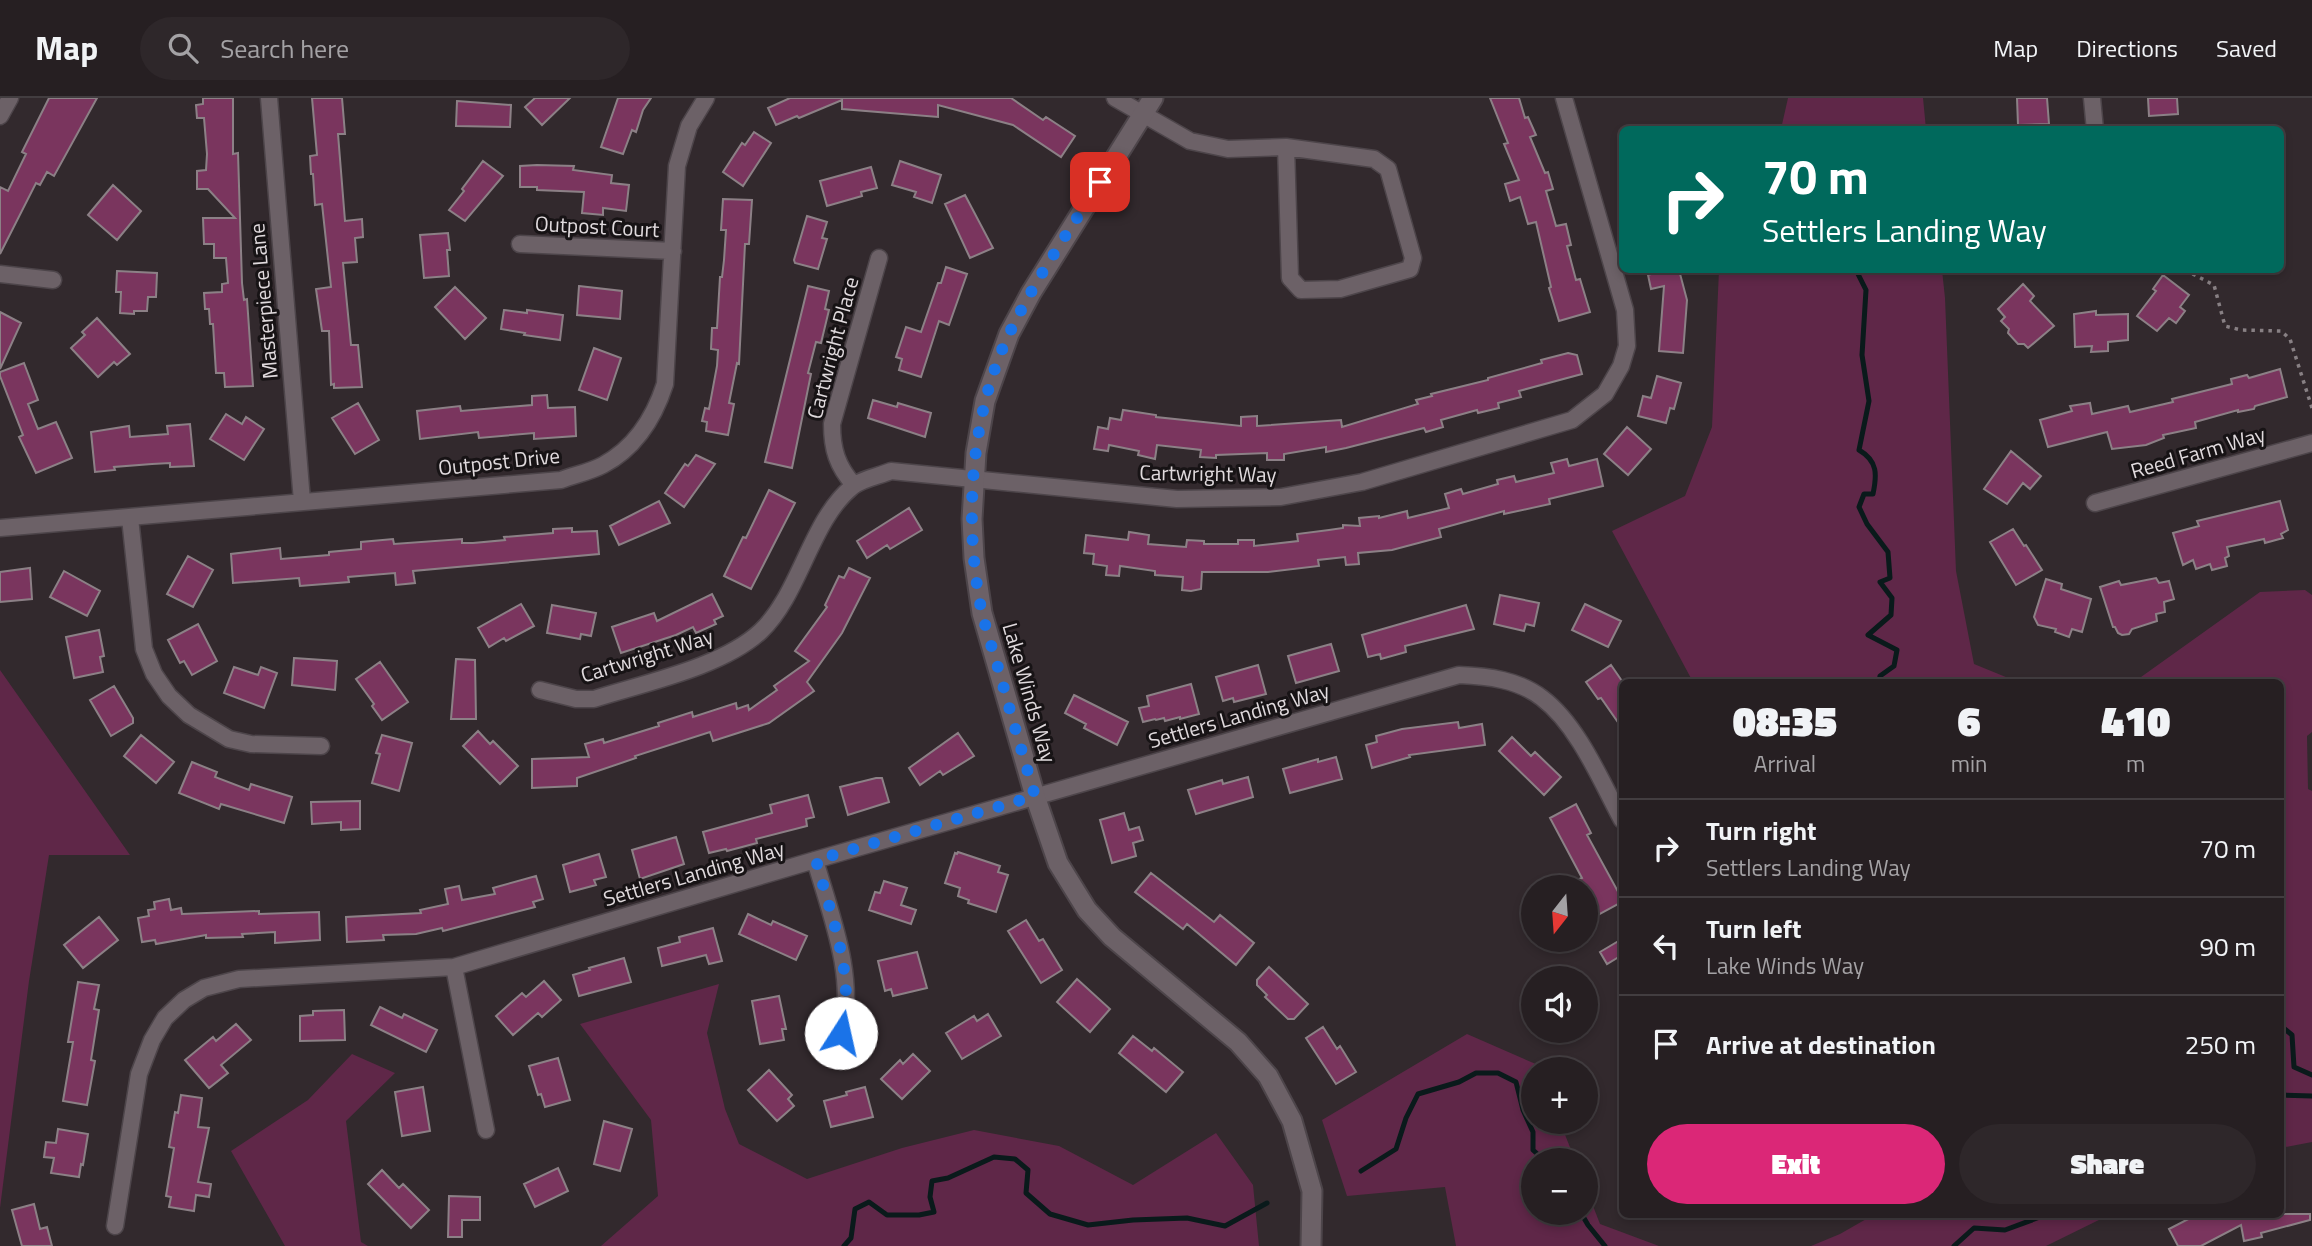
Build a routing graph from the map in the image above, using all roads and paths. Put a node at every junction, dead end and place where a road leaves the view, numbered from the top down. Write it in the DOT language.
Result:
graph roads {
  1 [pos="10,98"];
  2 [pos="268,98"];
  3 [pos="706,98"];
  4 [pos="1115,98"];
  5 [pos="1153,98"];
  6 [pos="1564,98"];
  7 [pos="2092,98"];
  8 [pos="1141,115"];
  9 [pos="0,116"];
  10 [pos="2095,126"];
  11 [pos="1286,146"];
  12 [pos="520,244"];
  13 [pos="673,251"];
  14 [pos="879,258"];
  15 [pos="2191,273"];
  16 [pos="0,274"];
  17 [pos="53,280"];
  18 [pos="2312,408"];
  19 [pos="2312,443"];
  20 [pos="974,478"];
  21 [pos="854,485"];
  22 [pos="302,501"];
  23 [pos="2095,503"];
  24 [pos="130,518"];
  25 [pos="0,528"];
  26 [pos="540,690"];
  27 [pos="321,746"];
  28 [pos="1035,796"];
  29 [pos="1619,815"];
  30 [pos="816,860"];
  31 [pos="454,967"];
  32 [pos="841,1033"];
  33 [pos="486,1130"];
  34 [pos="115,1226"];
  35 [pos="1311,1246"];
  1 -- 9 [label="street"];
  2 -- 22 [label="street, Masterpiece Lane"];
  3 -- 13 [label="street, Outpost Drive"];
  4 -- 8 [label="street"];
  5 -- 8 [label="street, Lake Winds Way"];
  6 -- 20 [label="street, Cartwright Way"];
  7 -- 10 [label="street"];
  8 -- 11 [label="street"];
  8 -- 20 [label="street, Lake Winds Way"];
  11 -- 11 [label="street"];
  12 -- 13 [label="street, Outpost Court"];
  13 -- 22 [label="street, Outpost Drive"];
  14 -- 21 [label="street, Cartwright Place"];
  15 -- 18 [label="path"];
  16 -- 17 [label="street"];
  19 -- 23 [label="street, Reed Farm Way"];
  20 -- 21 [label="street, Cartwright Way"];
  20 -- 28 [label="street, Lake Winds Way"];
  21 -- 26 [label="street, Cartwright Way"];
  22 -- 24 [label="street, Outpost Drive"];
  24 -- 25 [label="street, Outpost Drive"];
  24 -- 27 [label="street"];
  28 -- 29 [label="street, Settlers Landing Way"];
  28 -- 30 [label="street, Settlers Landing Way"];
  28 -- 35 [label="street, Lake Winds Way"];
  30 -- 31 [label="street, Settlers Landing Way"];
  30 -- 32 [label="street"];
  31 -- 33 [label="street"];
  31 -- 34 [label="street, Settlers Landing Way"];
}
